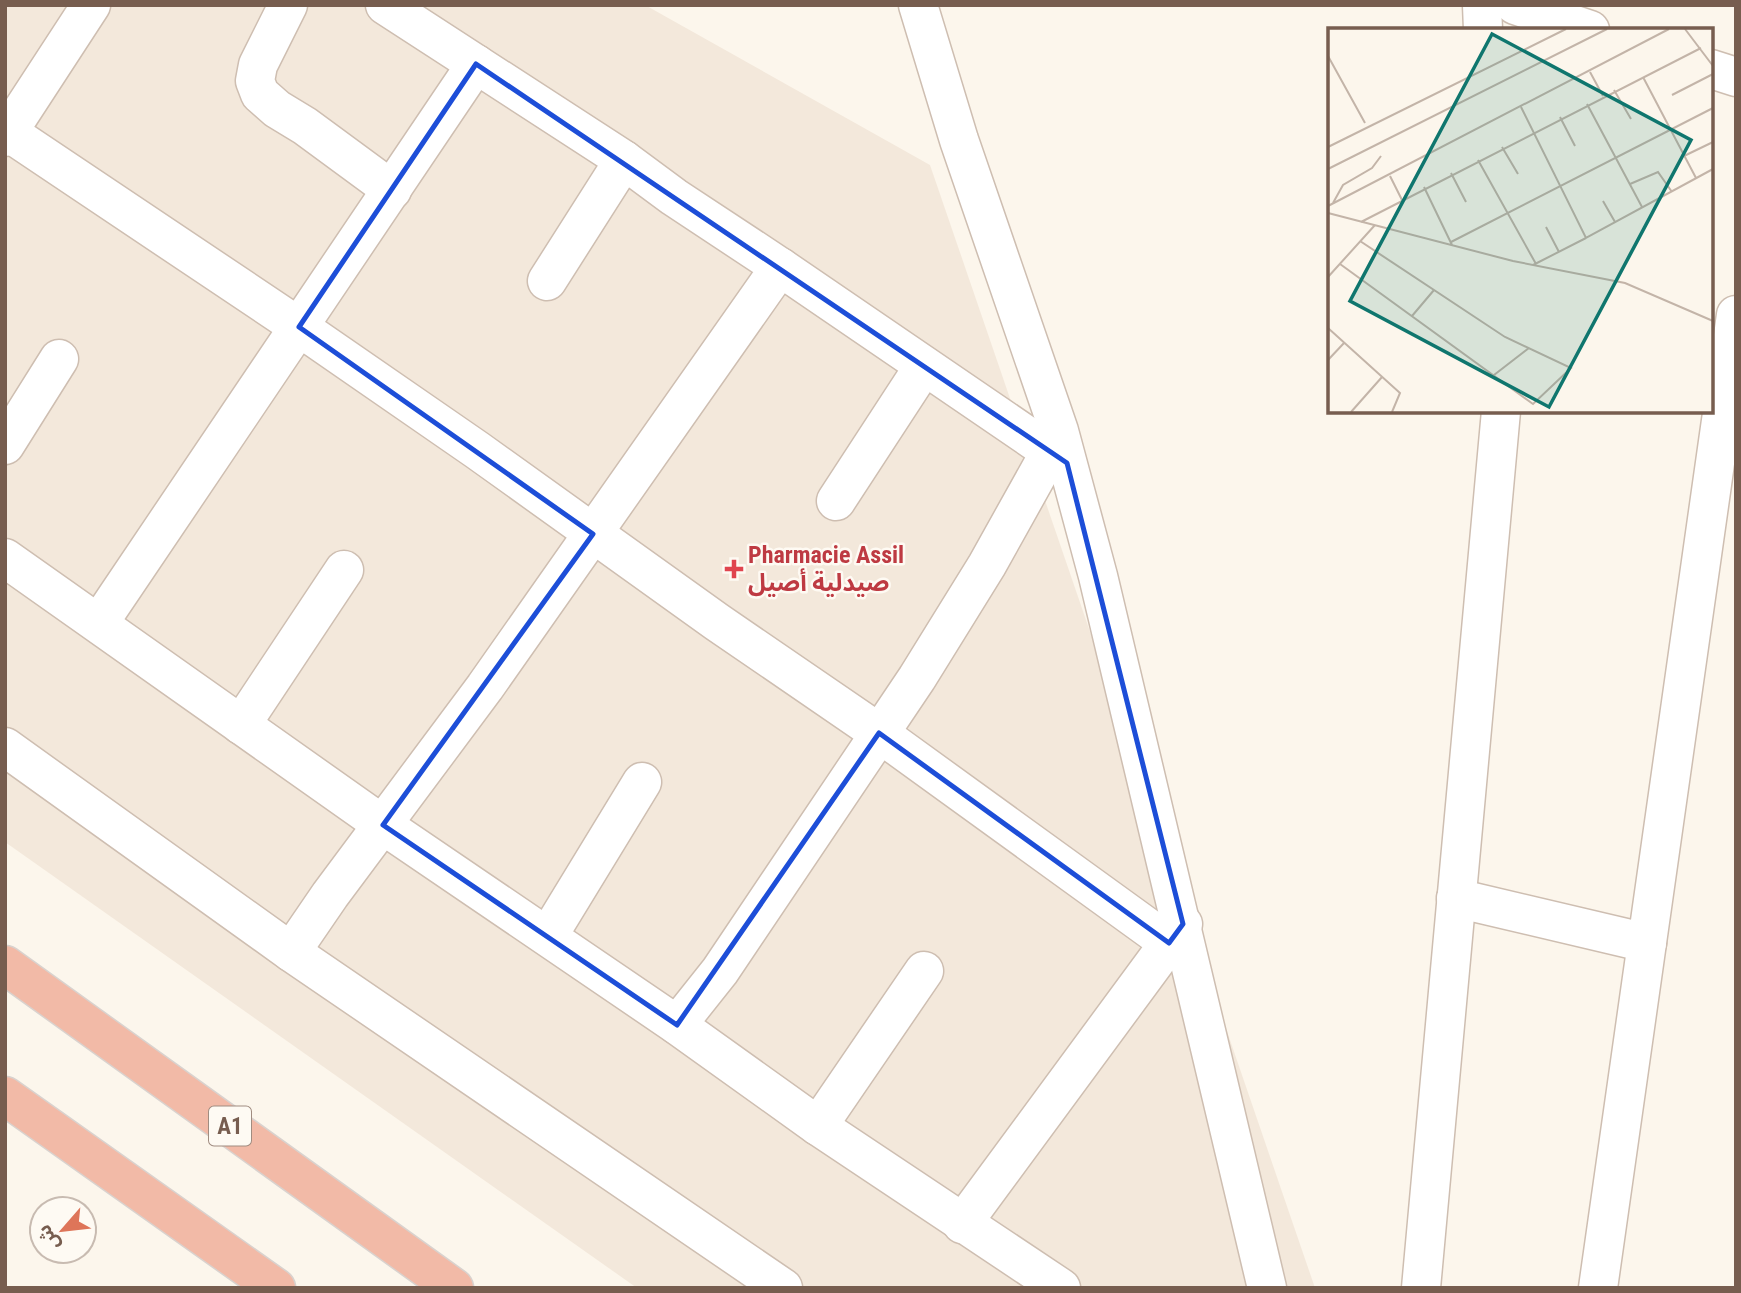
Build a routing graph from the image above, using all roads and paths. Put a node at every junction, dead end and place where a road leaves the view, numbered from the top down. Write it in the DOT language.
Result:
graph roads {
  1 [pos="91,5"];
  2 [pos="288,5"];
  3 [pos="386,5"];
  4 [pos="918,5"];
  5 [pos="1482,5"];
  6 [pos="1514,5"];
  7 [pos="1483,28"];
  8 [pos="1584,28"];
  9 [pos="476,64"];
  10 [pos="1713,70"];
  11 [pos="1736,77"];
  12 [pos="6,133"];
  13 [pos="624,160"];
  14 [pos="392,190"];
  15 [pos="780,267"];
  16 [pos="547,281"];
  17 [pos="1736,315"];
  18 [pos="299,327"];
  19 [pos="59,359"];
  20 [pos="1720,361"];
  21 [pos="924,366"];
  22 [pos="1501,413"];
  23 [pos="5,445"];
  24 [pos="1058,457"];
  25 [pos="836,501"];
  26 [pos="593,534"];
  27 [pos="8,566"];
  28 [pos="344,570"];
  29 [pos="99,623"];
  30 [pos="241,725"];
  31 [pos="879,733"];
  32 [pos="5,747"];
  33 [pos="642,782"];
  34 [pos="383,825"];
  35 [pos="1456,898"];
  36 [pos="1176,933"];
  37 [pos="548,936"];
  38 [pos="1647,943"];
  39 [pos="292,952"];
  40 [pos="5,965"];
  41 [pos="924,971"];
  42 [pos="677,1025"];
  43 [pos="5,1096"];
  44 [pos="818,1126"];
  45 [pos="962,1224"];
  46 [pos="276,1288"];
  47 [pos="454,1288"];
  48 [pos="783,1288"];
  49 [pos="1061,1288"];
  50 [pos="1268,1288"];
  51 [pos="1421,1288"];
  52 [pos="1598,1288"];
  1 -- 12 [label="street"];
  2 -- 14 [label="street"];
  3 -- 9 [label="street"];
  4 -- 24 [label="street"];
  5 -- 7 [label="street"];
  6 -- 8 [label="street"];
  9 -- 13 [label="street"];
  9 -- 14 [label="street"];
  10 -- 11 [label="street"];
  12 -- 18 [label="street"];
  13 -- 15 [label="street"];
  13 -- 16 [label="street"];
  14 -- 18 [label="street"];
  15 -- 21 [label="street"];
  15 -- 26 [label="street"];
  17 -- 20 [label="street"];
  18 -- 26 [label="street"];
  18 -- 29 [label="street"];
  19 -- 23 [label="street"];
  20 -- 38 [label="street"];
  21 -- 24 [label="street"];
  21 -- 25 [label="street"];
  22 -- 35 [label="street"];
  24 -- 31 [label="street"];
  24 -- 36 [label="street"];
  26 -- 31 [label="street"];
  26 -- 34 [label="street"];
  27 -- 29 [label="street"];
  28 -- 30 [label="street"];
  29 -- 30 [label="street"];
  30 -- 34 [label="street"];
  31 -- 36 [label="street"];
  31 -- 42 [label="street"];
  32 -- 39 [label="street"];
  33 -- 37 [label="street"];
  34 -- 37 [label="street"];
  34 -- 39 [label="street"];
  35 -- 38 [label="street"];
  35 -- 51 [label="street"];
  36 -- 45 [label="street"];
  36 -- 50 [label="street"];
  37 -- 42 [label="street"];
  38 -- 52 [label="street"];
  39 -- 48 [label="street"];
  40 -- 47 [label="highway, A1"];
  41 -- 44 [label="street"];
  42 -- 44 [label="street"];
  43 -- 46 [label="highway"];
  44 -- 45 [label="street"];
  45 -- 49 [label="street"];
}
